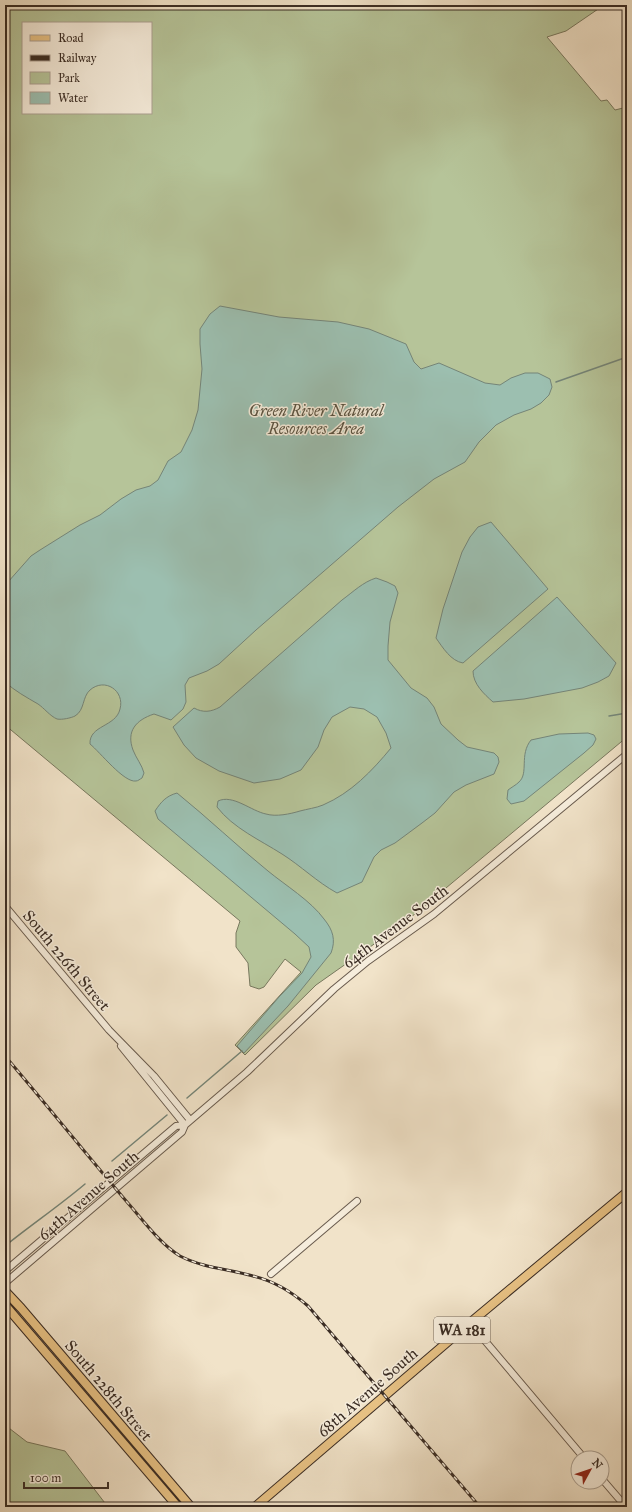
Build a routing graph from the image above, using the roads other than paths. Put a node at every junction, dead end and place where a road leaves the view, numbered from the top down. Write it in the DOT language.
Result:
graph roads {
  1 [pos="627,754"];
  2 [pos="5,906"];
  3 [pos="109,1030"];
  4 [pos="190,1120"];
  5 [pos="185,1125"];
  6 [pos="627,1192"];
  7 [pos="357,1201"];
  8 [pos="5,1271"];
  9 [pos="272,1274"];
  10 [pos="5,1283"];
  11 [pos="5,1291"];
  12 [pos="5,1305"];
  13 [pos="470,1323"];
  14 [pos="577,1450"];
  15 [pos="610,1487"];
  16 [pos="625,1503"];
  17 [pos="178,1507"];
  18 [pos="191,1507"];
  19 [pos="255,1507"];
  20 [pos="617,1507"];
  1 -- 4 [label="street, 64th Avenue South"];
  2 -- 3 [label="street, South 226th Street"];
  3 -- 4 [label="street, South 226th Street"];
  3 -- 5 [label="street, South 226th Street"];
  4 -- 5 [label="street, 64th Avenue South"];
  5 -- 8 [label="street, 64th Avenue South"];
  5 -- 10 [label="street, 64th Avenue South"];
  6 -- 13 [label="main road, 68th Avenue South / WA 181"];
  7 -- 9 [label="street"];
  11 -- 18 [label="main road, South 228th Street"];
  12 -- 17 [label="main road, South 228th Street"];
  13 -- 14 [label="street"];
  13 -- 19 [label="main road, 68th Avenue South / WA 181"];
  15 -- 16 [label="street"];
  16 -- 20 [label="street"];
}
